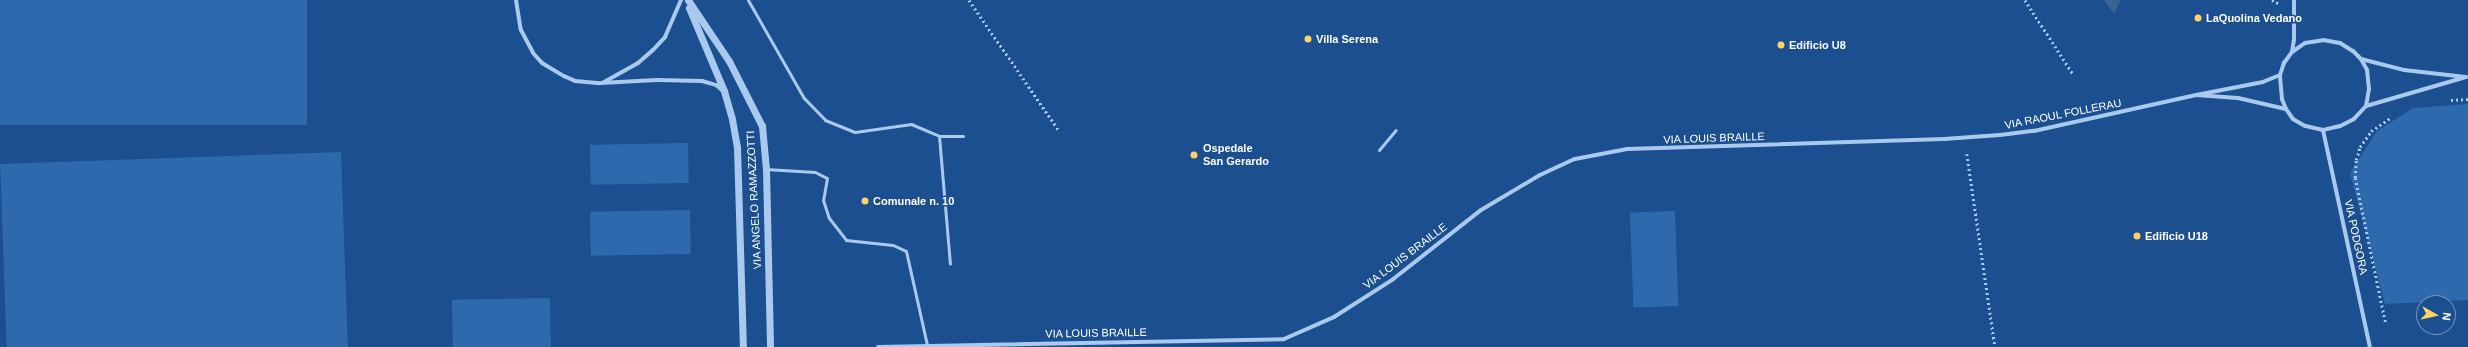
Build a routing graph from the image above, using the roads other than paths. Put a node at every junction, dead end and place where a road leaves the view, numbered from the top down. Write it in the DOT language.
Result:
graph roads {
  1 [pos="516,0"];
  2 [pos="681,0"];
  3 [pos="687,0"];
  4 [pos="748,0"];
  5 [pos="2294,0"];
  6 [pos="2292,52"];
  7 [pos="2361,59"];
  8 [pos="2280,75"];
  9 [pos="2467,77"];
  10 [pos="600,83"];
  11 [pos="724,92"];
  12 [pos="2196,96"];
  13 [pos="2366,106"];
  14 [pos="2286,109"];
  15 [pos="1396,130"];
  16 [pos="2323,130"];
  17 [pos="939,136"];
  18 [pos="963,136"];
  19 [pos="1884,141"];
  20 [pos="1379,150"];
  21 [pos="766,169"];
  22 [pos="950,264"];
  23 [pos="927,345"];
  24 [pos="743,347"];
  25 [pos="770,347"];
  26 [pos="878,347"];
  27 [pos="2370,347"];
  1 -- 10 [label="street"];
  2 -- 10 [label="street"];
  3 -- 11 [label="street, VIA ANGELO RAMAZZOTTI"];
  3 -- 21 [label="street, VIA ANGELO RAMAZZOTTI"];
  4 -- 17 [label="lane"];
  5 -- 6 [label="street"];
  6 -- 7 [label="street"];
  6 -- 8 [label="street"];
  7 -- 9 [label="street"];
  7 -- 13 [label="street"];
  8 -- 12 [label="street, VIA RAOUL FOLLERAU"];
  8 -- 14 [label="street"];
  9 -- 13 [label="street"];
  10 -- 11 [label="street"];
  11 -- 24 [label="street, VIA ANGELO RAMAZZOTTI"];
  12 -- 14 [label="street, VIA RAOUL FOLLERAU"];
  12 -- 19 [label="street, VIA RAOUL FOLLERAU"];
  13 -- 16 [label="street"];
  14 -- 16 [label="street"];
  15 -- 20 [label="lane"];
  16 -- 27 [label="street, VIA PODGORA"];
  17 -- 18 [label="lane"];
  17 -- 22 [label="lane"];
  19 -- 23 [label="street, VIA LOUIS BRAILLE"];
  21 -- 23 [label="lane"];
  21 -- 25 [label="street, VIA ANGELO RAMAZZOTTI"];
  23 -- 26 [label="street, VIA LOUIS BRAILLE"];
}
